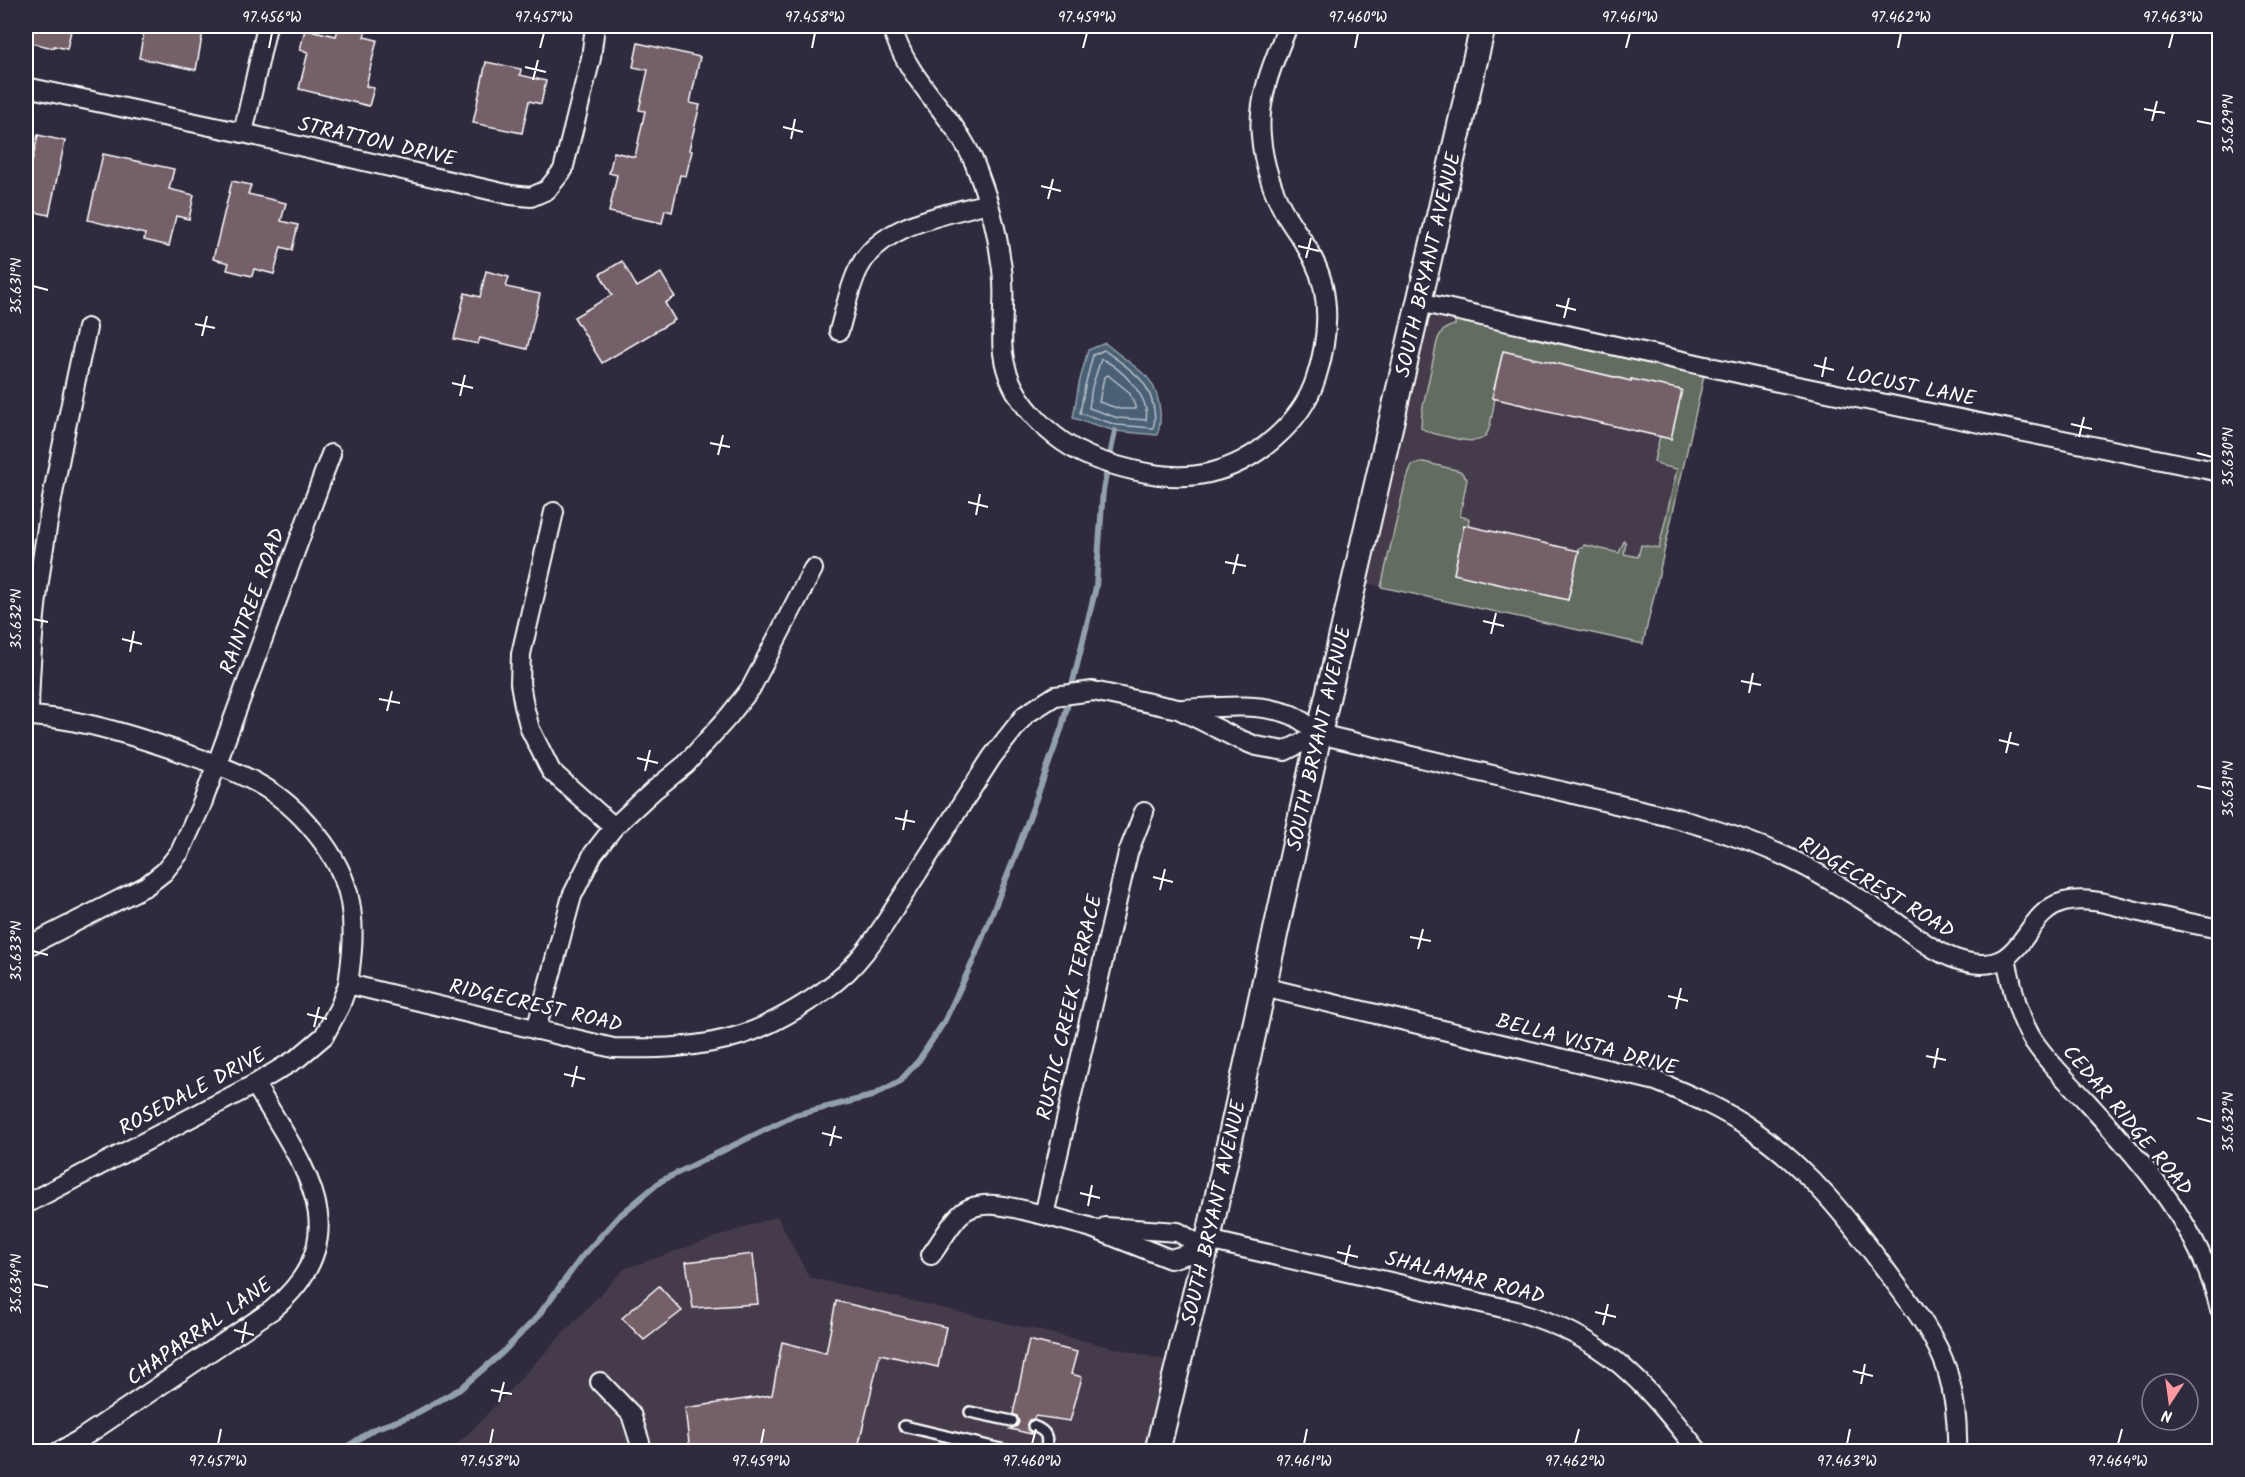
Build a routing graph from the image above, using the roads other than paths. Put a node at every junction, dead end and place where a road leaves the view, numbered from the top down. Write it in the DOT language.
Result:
graph roads {
  1 [pos="267,26"];
  2 [pos="596,26"];
  3 [pos="892,26"];
  4 [pos="1288,26"];
  5 [pos="1483,26"];
  6 [pos="26,87"];
  7 [pos="243,133"];
  8 [pos="988,203"];
  9 [pos="1419,302"];
  10 [pos="87,328"];
  11 [pos="839,331"];
  12 [pos="331,454"];
  13 [pos="2220,472"];
  14 [pos="554,512"];
  15 [pos="813,569"];
  16 [pos="1178,709"];
  17 [pos="27,716"];
  18 [pos="1319,734"];
  19 [pos="216,764"];
  20 [pos="1144,812"];
  21 [pos="614,827"];
  22 [pos="2220,930"];
  23 [pos="26,947"];
  24 [pos="2006,958"];
  25 [pos="348,984"];
  26 [pos="1263,987"];
  27 [pos="536,1030"];
  28 [pos="255,1084"];
  29 [pos="26,1204"];
  30 [pos="1044,1215"];
  31 [pos="1089,1227"];
  32 [pos="1207,1245"];
  33 [pos="931,1255"];
  34 [pos="2220,1310"];
  35 [pos="600,1382"];
  36 [pos="969,1412"];
  37 [pos="1012,1421"];
  38 [pos="904,1426"];
  39 [pos="1033,1426"];
  40 [pos="58,1452"];
  41 [pos="643,1452"];
  42 [pos="1013,1452"];
  43 [pos="1045,1452"];
  44 [pos="1157,1452"];
  45 [pos="1699,1452"];
  46 [pos="1957,1452"];
  1 -- 7 [label="street"];
  2 -- 7 [label="street, STRATTON DRIVE"];
  3 -- 8 [label="street"];
  4 -- 8 [label="street"];
  5 -- 9 [label="street, SOUTH BRYANT AVENUE"];
  6 -- 7 [label="street, STRATTON DRIVE"];
  8 -- 11 [label="street"];
  9 -- 13 [label="street, LOCUST LANE"];
  9 -- 18 [label="street, SOUTH BRYANT AVENUE"];
  10 -- 17 [label="street"];
  12 -- 19 [label="street, RAINTREE ROAD"];
  14 -- 21 [label="street"];
  15 -- 21 [label="street"];
  16 -- 18 [label="street, RIDGECREST ROAD"];
  16 -- 18 [label="street, RIDGECREST ROAD"];
  16 -- 27 [label="street, RIDGECREST ROAD"];
  17 -- 19 [label="street"];
  18 -- 24 [label="street, RIDGECREST ROAD"];
  18 -- 26 [label="street, SOUTH BRYANT AVENUE"];
  19 -- 23 [label="street, RAINTREE ROAD"];
  19 -- 25 [label="street"];
  20 -- 30 [label="street, RUSTIC CREEK TERRACE"];
  21 -- 27 [label="street"];
  22 -- 24 [label="street"];
  24 -- 34 [label="street, CEDAR RIDGE ROAD"];
  25 -- 27 [label="street, RIDGECREST ROAD"];
  25 -- 28 [label="street, ROSEDALE DRIVE"];
  26 -- 32 [label="street, SOUTH BRYANT AVENUE"];
  26 -- 46 [label="street, BELLA VISTA DRIVE"];
  28 -- 29 [label="street, ROSEDALE DRIVE"];
  28 -- 40 [label="street, CHAPARRAL LANE"];
  30 -- 31 [label="street"];
  30 -- 33 [label="street"];
  31 -- 32 [label="street"];
  31 -- 32 [label="street"];
  32 -- 44 [label="street, SOUTH BRYANT AVENUE"];
  32 -- 45 [label="street, SHALAMAR ROAD"];
  35 -- 41 [label="street"];
  36 -- 37 [label="lane"];
  38 -- 42 [label="lane"];
  39 -- 43 [label="lane"];
}
